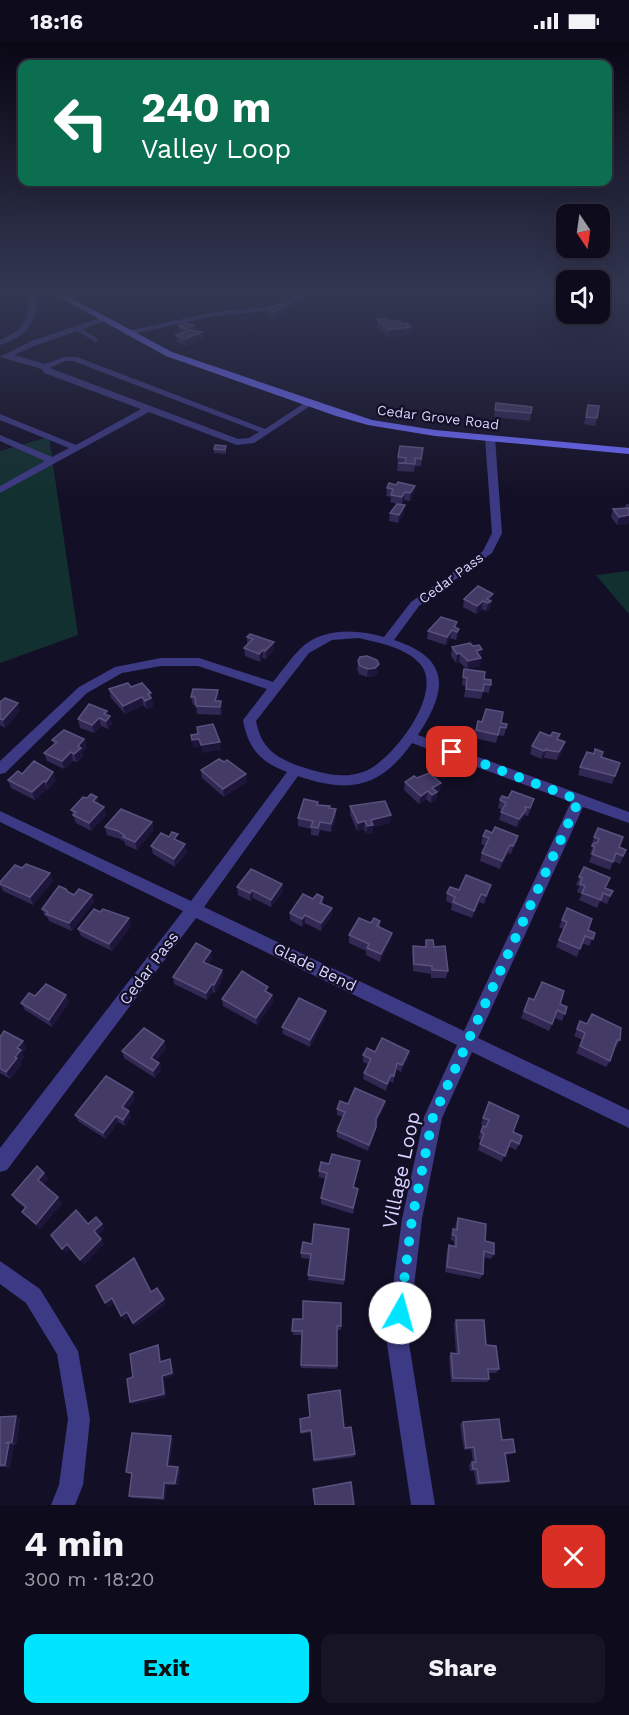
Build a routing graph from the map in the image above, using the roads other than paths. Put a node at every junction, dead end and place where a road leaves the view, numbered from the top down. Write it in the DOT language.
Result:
graph roads {
  1 [pos="17,360"];
  2 [pos="61,360"];
  3 [pos="77,360"];
  4 [pos="188,360"];
  5 [pos="45,367"];
  6 [pos="309,404"];
  7 [pos="150,408"];
  8 [pos="0,417"];
  9 [pos="266,432"];
  10 [pos="0,438"];
  11 [pos="490,438"];
  12 [pos="76,448"];
  13 [pos="629,451"];
  14 [pos="52,461"];
  15 [pos="0,490"];
  16 [pos="388,640"];
  17 [pos="275,687"];
  18 [pos="410,737"];
  19 [pos="0,769"];
  20 [pos="295,770"];
  21 [pos="579,800"];
  22 [pos="0,816"];
  23 [pos="629,818"];
  24 [pos="194,909"];
  25 [pos="468,1041"];
  26 [pos="629,1119"];
  27 [pos="0,1163"];
  28 [pos="0,1271"];
  29 [pos="63,1505"];
  30 [pos="423,1505"];
  1 -- 5 [label="street"];
  2 -- 5 [label="street"];
  3 -- 9 [label="street"];
  4 -- 6 [label="main road, Cedar Grove Road"];
  5 -- 7 [label="street"];
  6 -- 9 [label="street"];
  6 -- 11 [label="main road, Cedar Grove Road"];
  7 -- 9 [label="street"];
  7 -- 12 [label="street"];
  8 -- 12 [label="street"];
  10 -- 14 [label="street"];
  11 -- 13 [label="main road, Cedar Grove Road"];
  11 -- 16 [label="street, Cedar Pass"];
  12 -- 14 [label="street"];
  14 -- 15 [label="street"];
  16 -- 17 [label="street"];
  16 -- 18 [label="street"];
  17 -- 19 [label="street"];
  17 -- 20 [label="street"];
  18 -- 20 [label="street"];
  18 -- 21 [label="street"];
  20 -- 24 [label="street, Cedar Pass"];
  21 -- 23 [label="street"];
  21 -- 25 [label="street, Village Loop"];
  22 -- 24 [label="street, Glade Bend"];
  24 -- 25 [label="street, Glade Bend"];
  24 -- 27 [label="street, Cedar Pass"];
  25 -- 26 [label="street, Glade Bend"];
  25 -- 30 [label="street, Village Loop"];
  28 -- 29 [label="street"];
}
